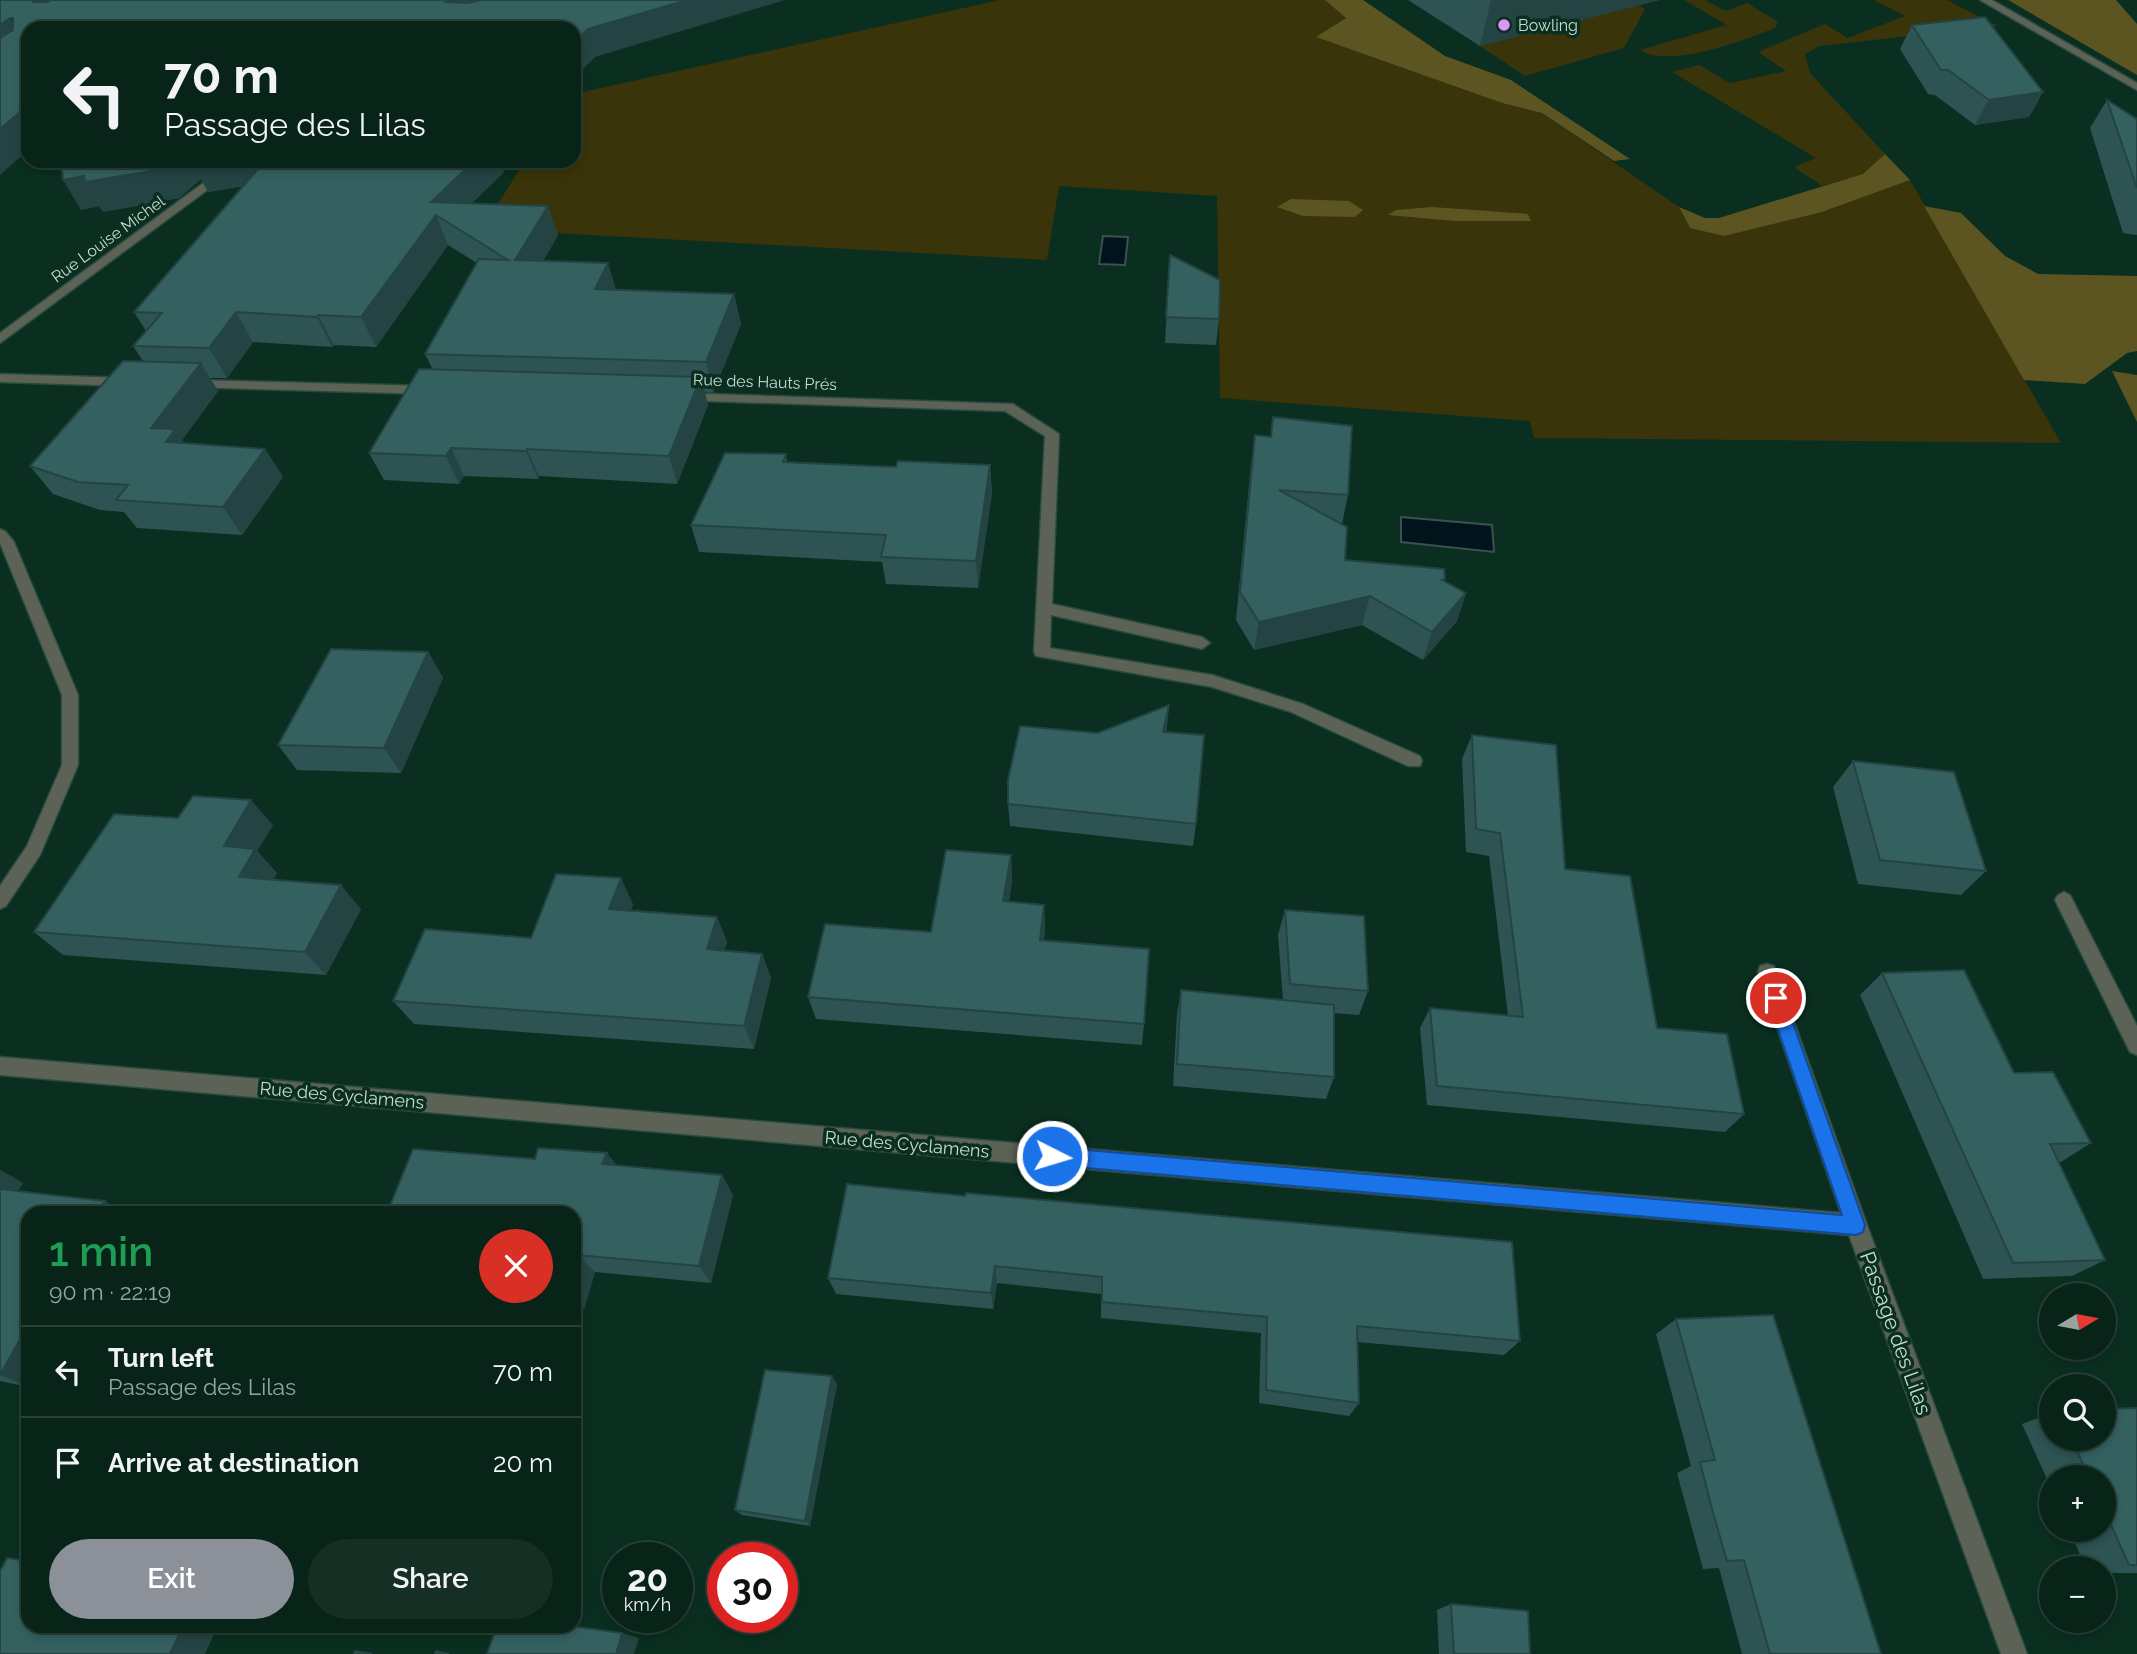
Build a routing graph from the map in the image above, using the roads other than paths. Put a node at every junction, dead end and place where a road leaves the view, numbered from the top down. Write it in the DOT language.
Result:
graph roads {
  1 [pos="1985,0"];
  2 [pos="2137,87"];
  3 [pos="225,168"];
  4 [pos="0,339"];
  5 [pos="0,378"];
  6 [pos="140,382"];
  7 [pos="182,383"];
  8 [pos="447,391"];
  9 [pos="671,397"];
  10 [pos="0,534"];
  11 [pos="1045,608"];
  12 [pos="1202,643"];
  13 [pos="1414,761"];
  14 [pos="2064,900"];
  15 [pos="0,901"];
  16 [pos="1767,972"];
  17 [pos="2137,1046"];
  18 [pos="0,1066"];
  19 [pos="1856,1225"];
  20 [pos="2014,1654"];
  1 -- 2 [label="street"];
  3 -- 4 [label="street, Rue Louise Michel"];
  5 -- 6 [label="street"];
  7 -- 8 [label="street"];
  9 -- 11 [label="street, Rue des Hauts Prés"];
  10 -- 15 [label="street"];
  11 -- 12 [label="street"];
  11 -- 13 [label="street, Rue des Hauts Prés"];
  14 -- 17 [label="street"];
  16 -- 19 [label="street, Passage des Lilas"];
  18 -- 19 [label="street, Rue des Cyclamens"];
  19 -- 20 [label="street, Passage des Lilas"];
}
